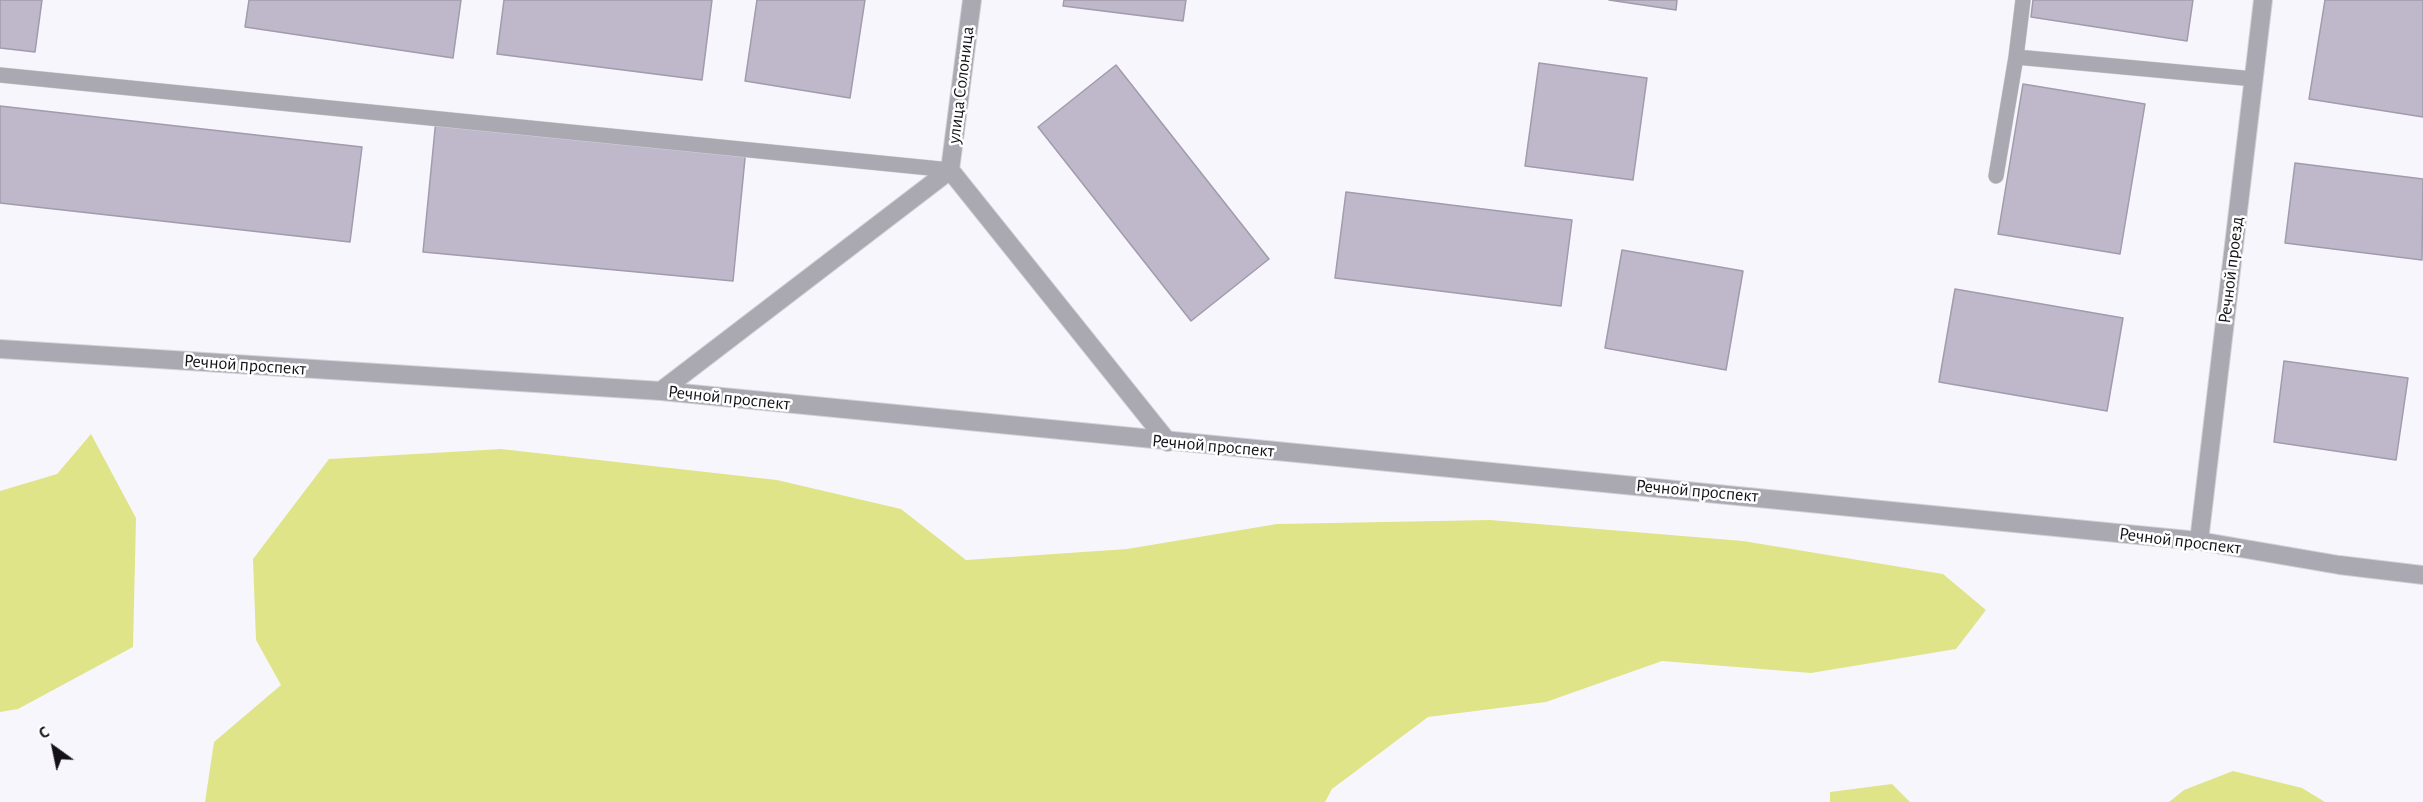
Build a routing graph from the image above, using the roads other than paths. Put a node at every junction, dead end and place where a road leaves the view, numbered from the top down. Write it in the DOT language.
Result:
graph roads {
  1 [pos="972,0"];
  2 [pos="2023,0"];
  3 [pos="2263,0"];
  4 [pos="2016,57"];
  5 [pos="0,75"];
  6 [pos="2254,79"];
  7 [pos="950,170"];
  8 [pos="1996,176"];
  9 [pos="0,350"];
  10 [pos="661,391"];
  11 [pos="1168,442"];
  12 [pos="2199,541"];
  13 [pos="2423,575"];
  1 -- 7 [label="street, улица Солоница"];
  2 -- 4 [label="lane"];
  3 -- 6 [label="street, Речной проезд"];
  4 -- 6 [label="lane"];
  4 -- 8 [label="lane"];
  5 -- 7 [label="lane"];
  6 -- 12 [label="street, Речной проезд"];
  7 -- 10 [label="street"];
  7 -- 11 [label="street"];
  9 -- 10 [label="street, Речной проспект"];
  10 -- 11 [label="street, Речной проспект"];
  11 -- 12 [label="street, Речной проспект"];
  12 -- 13 [label="street, Речной проспект"];
}
